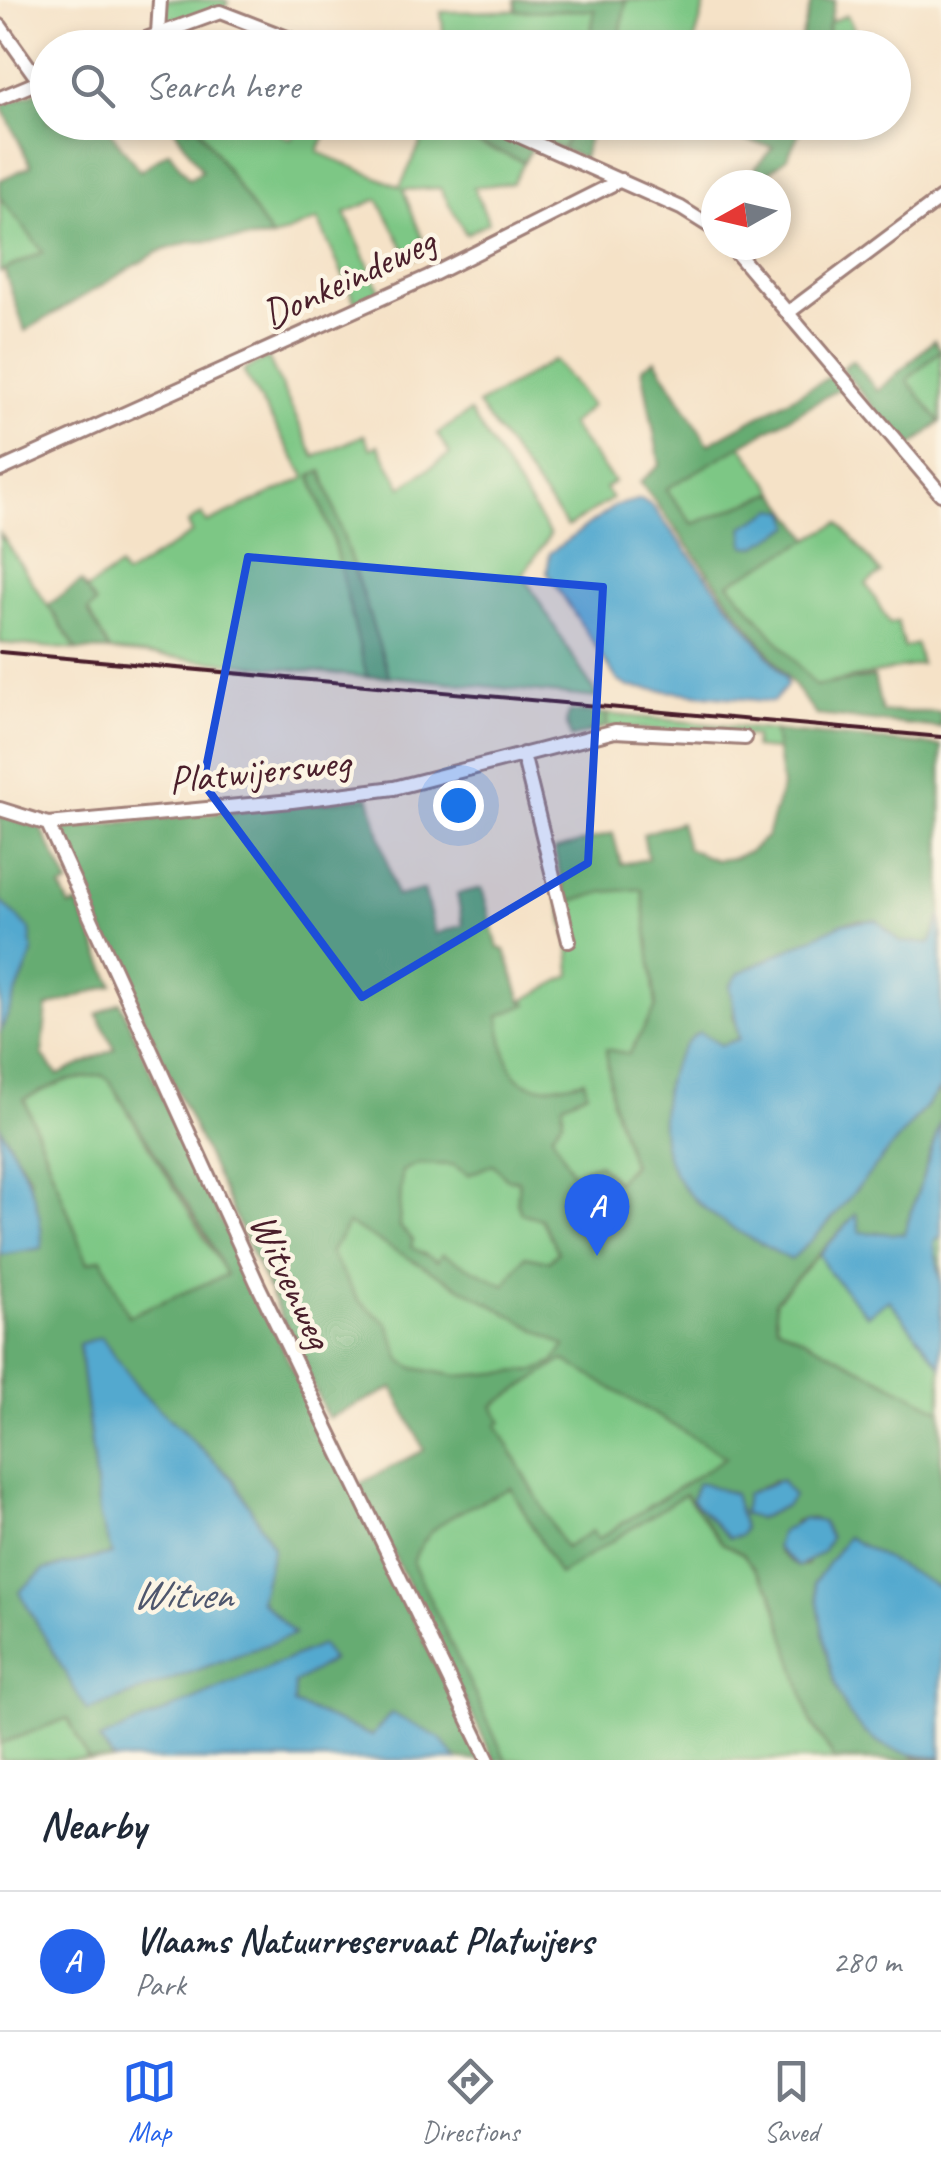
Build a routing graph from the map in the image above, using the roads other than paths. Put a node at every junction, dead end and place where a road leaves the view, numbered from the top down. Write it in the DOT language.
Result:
graph roads {
  1 [pos="160,0"];
  2 [pos="0,26"];
  3 [pos="158,30"];
  4 [pos="168,30"];
  5 [pos="270,30"];
  6 [pos="30,64"];
  7 [pos="30,85"];
  8 [pos="0,98"];
  9 [pos="529,140"];
  10 [pos="621,180"];
  11 [pos="941,198"];
  12 [pos="701,219"];
  13 [pos="743,260"];
  14 [pos="789,312"];
  15 [pos="0,470"];
  16 [pos="941,494"];
  17 [pos="745,738"];
  18 [pos="524,754"];
  19 [pos="0,809"];
  20 [pos="48,824"];
  21 [pos="569,941"];
  22 [pos="488,1760"];
  1 -- 3 [label="street"];
  2 -- 6 [label="street"];
  4 -- 5 [label="street"];
  7 -- 8 [label="street"];
  9 -- 10 [label="street"];
  10 -- 12 [label="street"];
  10 -- 15 [label="street, Donkeindeweg"];
  11 -- 14 [label="street"];
  13 -- 14 [label="street"];
  14 -- 16 [label="street"];
  17 -- 18 [label="street, Platwijersweg"];
  18 -- 20 [label="street, Platwijersweg"];
  18 -- 21 [label="street"];
  19 -- 20 [label="street, Platwijersweg"];
  20 -- 22 [label="street, Witvenweg"];
}
